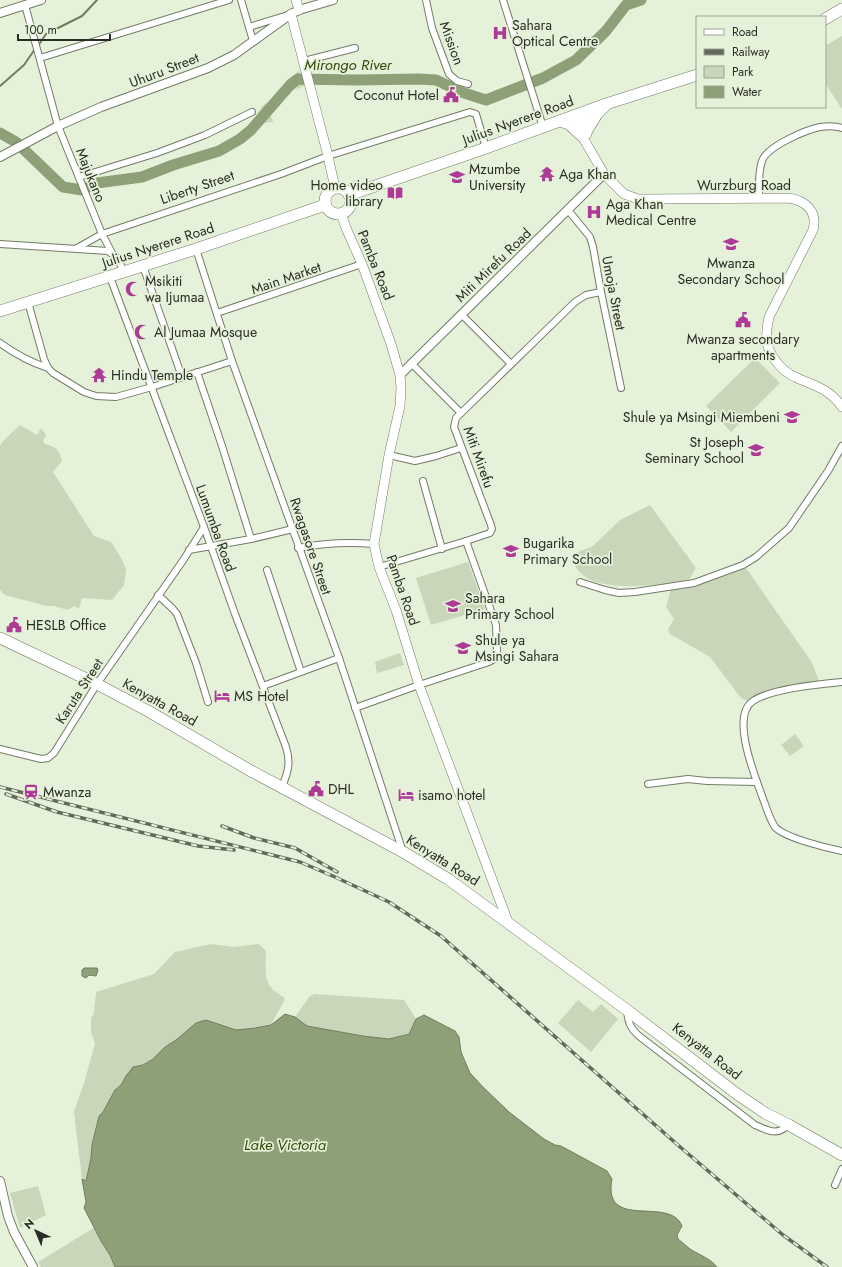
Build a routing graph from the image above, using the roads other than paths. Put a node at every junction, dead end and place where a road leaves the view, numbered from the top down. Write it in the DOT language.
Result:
graph roads {
  1 [pos="41,0"];
  2 [pos="229,0"];
  3 [pos="241,0"];
  4 [pos="296,0"];
  5 [pos="333,0"];
  6 [pos="426,0"];
  7 [pos="503,0"];
  8 [pos="25,5"];
  9 [pos="842,9"];
  10 [pos="295,12"];
  11 [pos="0,13"];
  12 [pos="826,18"];
  13 [pos="249,27"];
  14 [pos="253,41"];
  15 [pos="355,48"];
  16 [pos="39,56"];
  17 [pos="305,65"];
  18 [pos="696,75"];
  19 [pos="468,84"];
  20 [pos="606,104"];
  21 [pos="252,112"];
  22 [pos="581,113"];
  23 [pos="560,121"];
  24 [pos="58,126"];
  25 [pos="543,127"];
  26 [pos="842,128"];
  27 [pos="584,134"];
  28 [pos="486,148"];
  29 [pos="328,156"];
  30 [pos="0,157"];
  31 [pos="604,174"];
  32 [pos="80,179"];
  33 [pos="335,188"];
  34 [pos="349,195"];
  35 [pos="759,198"];
  36 [pos="325,205"];
  37 [pos="568,210"];
  38 [pos="341,213"];
  39 [pos="102,234"];
  40 [pos="0,244"];
  41 [pos="77,248"];
  42 [pos="196,249"];
  43 [pos="112,253"];
  44 [pos="362,264"];
  45 [pos="143,266"];
  46 [pos="124,271"];
  47 [pos="110,276"];
  48 [pos="601,292"];
  49 [pos="28,302"];
  50 [pos="0,311"];
  51 [pos="216,313"];
  52 [pos="461,314"];
  53 [pos="0,343"];
  54 [pos="232,361"];
  55 [pos="411,363"];
  56 [pos="511,364"];
  57 [pos="48,368"];
  58 [pos="197,372"];
  59 [pos="400,375"];
  60 [pos="182,377"];
  61 [pos="152,387"];
  62 [pos="621,388"];
  63 [pos="842,407"];
  64 [pos="461,413"];
  65 [pos="842,446"];
  66 [pos="461,448"];
  67 [pos="389,455"];
  68 [pos="423,481"];
  69 [pos="204,527"];
  70 [pos="293,529"];
  71 [pos="252,539"];
  72 [pos="466,542"];
  73 [pos="374,544"];
  74 [pos="210,546"];
  75 [pos="298,548"];
  76 [pos="442,548"];
  77 [pos="189,550"];
  78 [pos="379,567"];
  79 [pos="268,570"];
  80 [pos="580,582"];
  81 [pos="158,596"];
  82 [pos="0,638"];
  83 [pos="339,658"];
  84 [pos="301,672"];
  85 [pos="842,682"];
  86 [pos="97,684"];
  87 [pos="419,685"];
  88 [pos="263,686"];
  89 [pos="208,702"];
  90 [pos="355,708"];
  91 [pos="0,749"];
  92 [pos="757,782"];
  93 [pos="648,784"];
  94 [pos="282,787"];
  95 [pos="842,851"];
  96 [pos="403,852"];
  97 [pos="508,922"];
  98 [pos="627,1010"];
  99 [pos="789,1125"];
  100 [pos="842,1155"];
  101 [pos="842,1169"];
  102 [pos="0,1181"];
  103 [pos="835,1185"];
  104 [pos="33,1267"];
  1 -- 8 [label="street"];
  2 -- 16 [label="street"];
  3 -- 13 [label="street"];
  4 -- 10 [label="main road"];
  5 -- 10 [label="street, Uhuru Street"];
  6 -- 19 [label="street, Mission"];
  7 -- 25 [label="street"];
  8 -- 11 [label="street"];
  8 -- 16 [label="street, Majukano"];
  9 -- 12 [label="highway"];
  10 -- 13 [label="street"];
  10 -- 14 [label="street, Uhuru Street"];
  10 -- 17 [label="main road"];
  13 -- 14 [label="street"];
  14 -- 24 [label="street, Uhuru Street"];
  15 -- 17 [label="street"];
  16 -- 24 [label="street, Majukano"];
  17 -- 29 [label="main road"];
  18 -- 20 [label="highway, Julius Nyerere Road"];
  20 -- 22 [label="highway, Julius Nyerere Road"];
  20 -- 27 [label="highway"];
  21 -- 32 [label="street"];
  22 -- 23 [label="highway, Julius Nyerere Road"];
  22 -- 27 [label="main road, Wurzburg Road"];
  23 -- 25 [label="highway, Julius Nyerere Road"];
  23 -- 27 [label="highway"];
  24 -- 30 [label="street, Uhuru Street"];
  24 -- 32 [label="street, Majukano"];
  25 -- 28 [label="highway, Julius Nyerere Road"];
  26 -- 35 [label="street"];
  27 -- 31 [label="main road, Wurzburg Road"];
  28 -- 29 [label="street, Liberty Street"];
  28 -- 34 [label="highway, Julius Nyerere Road"];
  29 -- 33 [label="main road"];
  29 -- 39 [label="street, Liberty Street"];
  31 -- 35 [label="main road, Wurzburg Road"];
  31 -- 37 [label="street, Miti Mirefu Road"];
  32 -- 39 [label="street, Majukano"];
  33 -- 34 [label="highway"];
  33 -- 36 [label="highway"];
  34 -- 38 [label="highway"];
  35 -- 63 [label="main road, Wurzburg Road"];
  36 -- 38 [label="highway"];
  36 -- 42 [label="highway, Julius Nyerere Road"];
  37 -- 48 [label="street, Umoja Street"];
  37 -- 52 [label="street, Miti Mirefu Road"];
  38 -- 44 [label="main road, Pamba Road"];
  39 -- 41 [label="street, Liberty Street"];
  39 -- 43 [label="street, Majukano"];
  40 -- 41 [label="street"];
  41 -- 43 [label="street"];
  42 -- 45 [label="highway, Julius Nyerere Road"];
  42 -- 51 [label="street, Rwagasore Street"];
  43 -- 46 [label="street"];
  44 -- 51 [label="street, Main Market"];
  44 -- 59 [label="main road, Pamba Road"];
  45 -- 46 [label="highway, Julius Nyerere Road"];
  45 -- 60 [label="street"];
  46 -- 47 [label="highway, Julius Nyerere Road"];
  47 -- 49 [label="highway, Julius Nyerere Road"];
  47 -- 61 [label="street, Lumumba Road"];
  48 -- 56 [label="street, Miti Mirefu"];
  48 -- 62 [label="street, Umoja Street"];
  49 -- 50 [label="highway, Julius Nyerere Road"];
  49 -- 57 [label="street"];
  51 -- 54 [label="street, Rwagasore Street"];
  52 -- 55 [label="street, Miti Mirefu Road"];
  52 -- 56 [label="street"];
  53 -- 57 [label="street"];
  54 -- 58 [label="street"];
  54 -- 70 [label="street, Rwagasore Street"];
  55 -- 59 [label="street, Miti Mirefu Road"];
  55 -- 64 [label="street"];
  56 -- 64 [label="street, Miti Mirefu"];
  57 -- 61 [label="street"];
  58 -- 60 [label="street"];
  58 -- 71 [label="street"];
  59 -- 67 [label="main road, Pamba Road"];
  60 -- 61 [label="street"];
  61 -- 69 [label="street, Lumumba Road"];
  64 -- 66 [label="street, Miti Mirefu"];
  65 -- 80 [label="street"];
  66 -- 67 [label="street"];
  66 -- 72 [label="street, Miti Mirefu"];
  67 -- 73 [label="main road, Pamba Road"];
  68 -- 76 [label="street"];
  69 -- 74 [label="street, Lumumba Road"];
  69 -- 77 [label="street, Karuta Street"];
  70 -- 71 [label="street"];
  70 -- 75 [label="street, Rwagasore Street"];
  71 -- 74 [label="street"];
  72 -- 76 [label="street, Miti Mirefu"];
  72 -- 87 [label="street"];
  73 -- 75 [label="street"];
  73 -- 78 [label="main road, Pamba Road"];
  74 -- 77 [label="street"];
  74 -- 88 [label="street, Lumumba Road"];
  75 -- 83 [label="street, Rwagasore Street"];
  76 -- 78 [label="street, Miti Mirefu"];
  77 -- 81 [label="street, Karuta Street"];
  78 -- 87 [label="main road, Pamba Road"];
  79 -- 84 [label="street"];
  81 -- 86 [label="street, Karuta Street"];
  81 -- 89 [label="street"];
  82 -- 86 [label="highway, Kenyatta Road"];
  83 -- 84 [label="street"];
  83 -- 90 [label="street, Rwagasore Street"];
  84 -- 88 [label="street"];
  85 -- 92 [label="street"];
  86 -- 91 [label="street, Karuta Street"];
  86 -- 94 [label="highway, Kenyatta Road"];
  87 -- 90 [label="street"];
  87 -- 97 [label="main road, Pamba Road"];
  88 -- 94 [label="street, Lumumba Road"];
  90 -- 96 [label="street, Rwagasore Street"];
  92 -- 93 [label="street"];
  92 -- 95 [label="street"];
  94 -- 96 [label="highway, Kenyatta Road"];
  96 -- 97 [label="highway, Kenyatta Road"];
  97 -- 98 [label="highway, Kenyatta Road"];
  98 -- 99 [label="highway, Kenyatta Road"];
  98 -- 99 [label="street"];
  99 -- 100 [label="highway, Kenyatta Road"];
  101 -- 103 [label="street"];
  102 -- 104 [label="street"];
}
